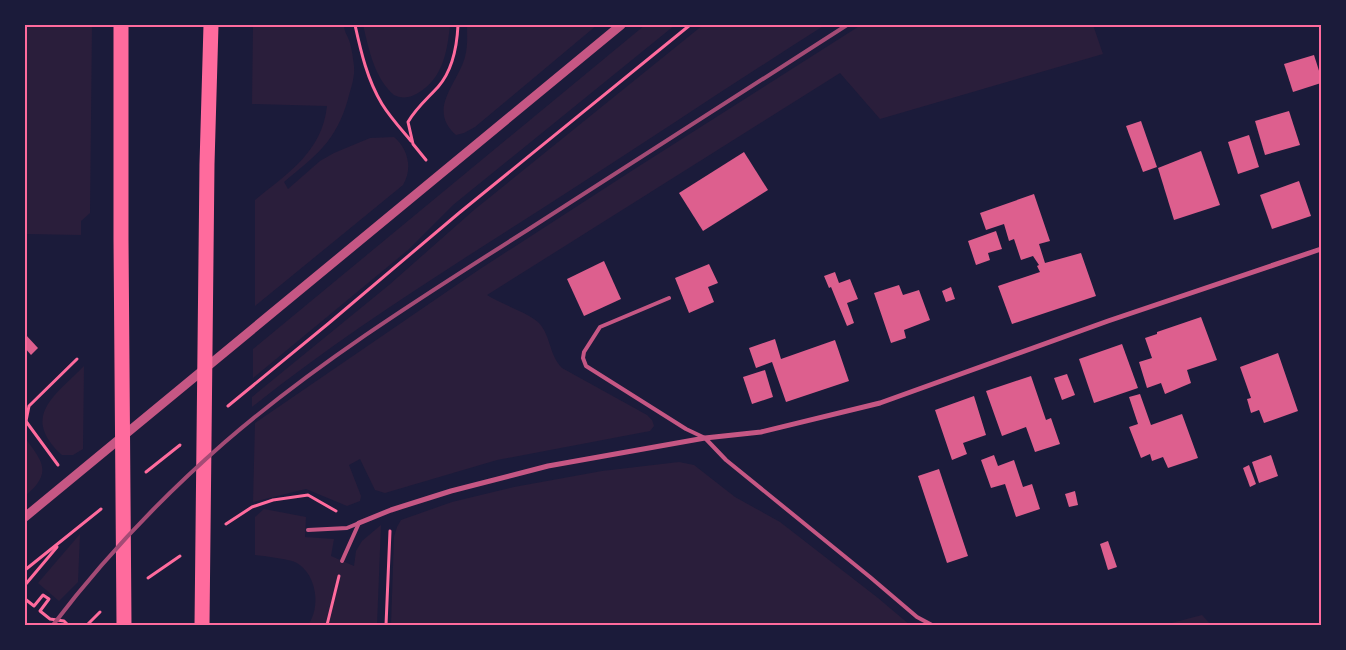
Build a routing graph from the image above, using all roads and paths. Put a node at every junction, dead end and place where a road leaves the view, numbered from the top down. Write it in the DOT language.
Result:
graph roads {
  1 [pos="121,25"];
  2 [pos="211,25"];
  3 [pos="355,25"];
  4 [pos="458,25"];
  5 [pos="621,25"];
  6 [pos="690,25"];
  7 [pos="413,144"];
  8 [pos="438,175"];
  9 [pos="1321,249"];
  10 [pos="669,298"];
  11 [pos="77,359"];
  12 [pos="222,410"];
  13 [pos="26,420"];
  14 [pos="705,438"];
  15 [pos="184,442"];
  16 [pos="146,473"];
  17 [pos="69,480"];
  18 [pos="108,504"];
  19 [pos="391,510"];
  20 [pos="25,517"];
  21 [pos="359,523"];
  22 [pos="308,530"];
  23 [pos="62,541"];
  24 [pos="342,561"];
  25 [pos="25,570"];
  26 [pos="25,585"];
  27 [pos="25,599"];
  28 [pos="68,625"];
  29 [pos="124,625"];
  30 [pos="202,625"];
  31 [pos="328,625"];
  32 [pos="386,625"];
  33 [pos="932,625"];
  1 -- 29 [label="highway"];
  2 -- 30 [label="highway"];
  3 -- 7 [label="path"];
  4 -- 7 [label="path"];
  5 -- 8 [label="street"];
  6 -- 12 [label="path"];
  7 -- 8 [label="path"];
  8 -- 17 [label="street"];
  9 -- 14 [label="street"];
  10 -- 14 [label="lane"];
  11 -- 13 [label="path"];
  13 -- 17 [label="path"];
  14 -- 19 [label="street"];
  14 -- 33 [label="lane"];
  15 -- 16 [label="path"];
  17 -- 20 [label="street"];
  18 -- 23 [label="path"];
  19 -- 21 [label="street"];
  19 -- 32 [label="path"];
  21 -- 22 [label="lane"];
  21 -- 24 [label="lane"];
  23 -- 25 [label="path"];
  23 -- 26 [label="path"];
  24 -- 31 [label="path"];
  27 -- 28 [label="path"];
}
